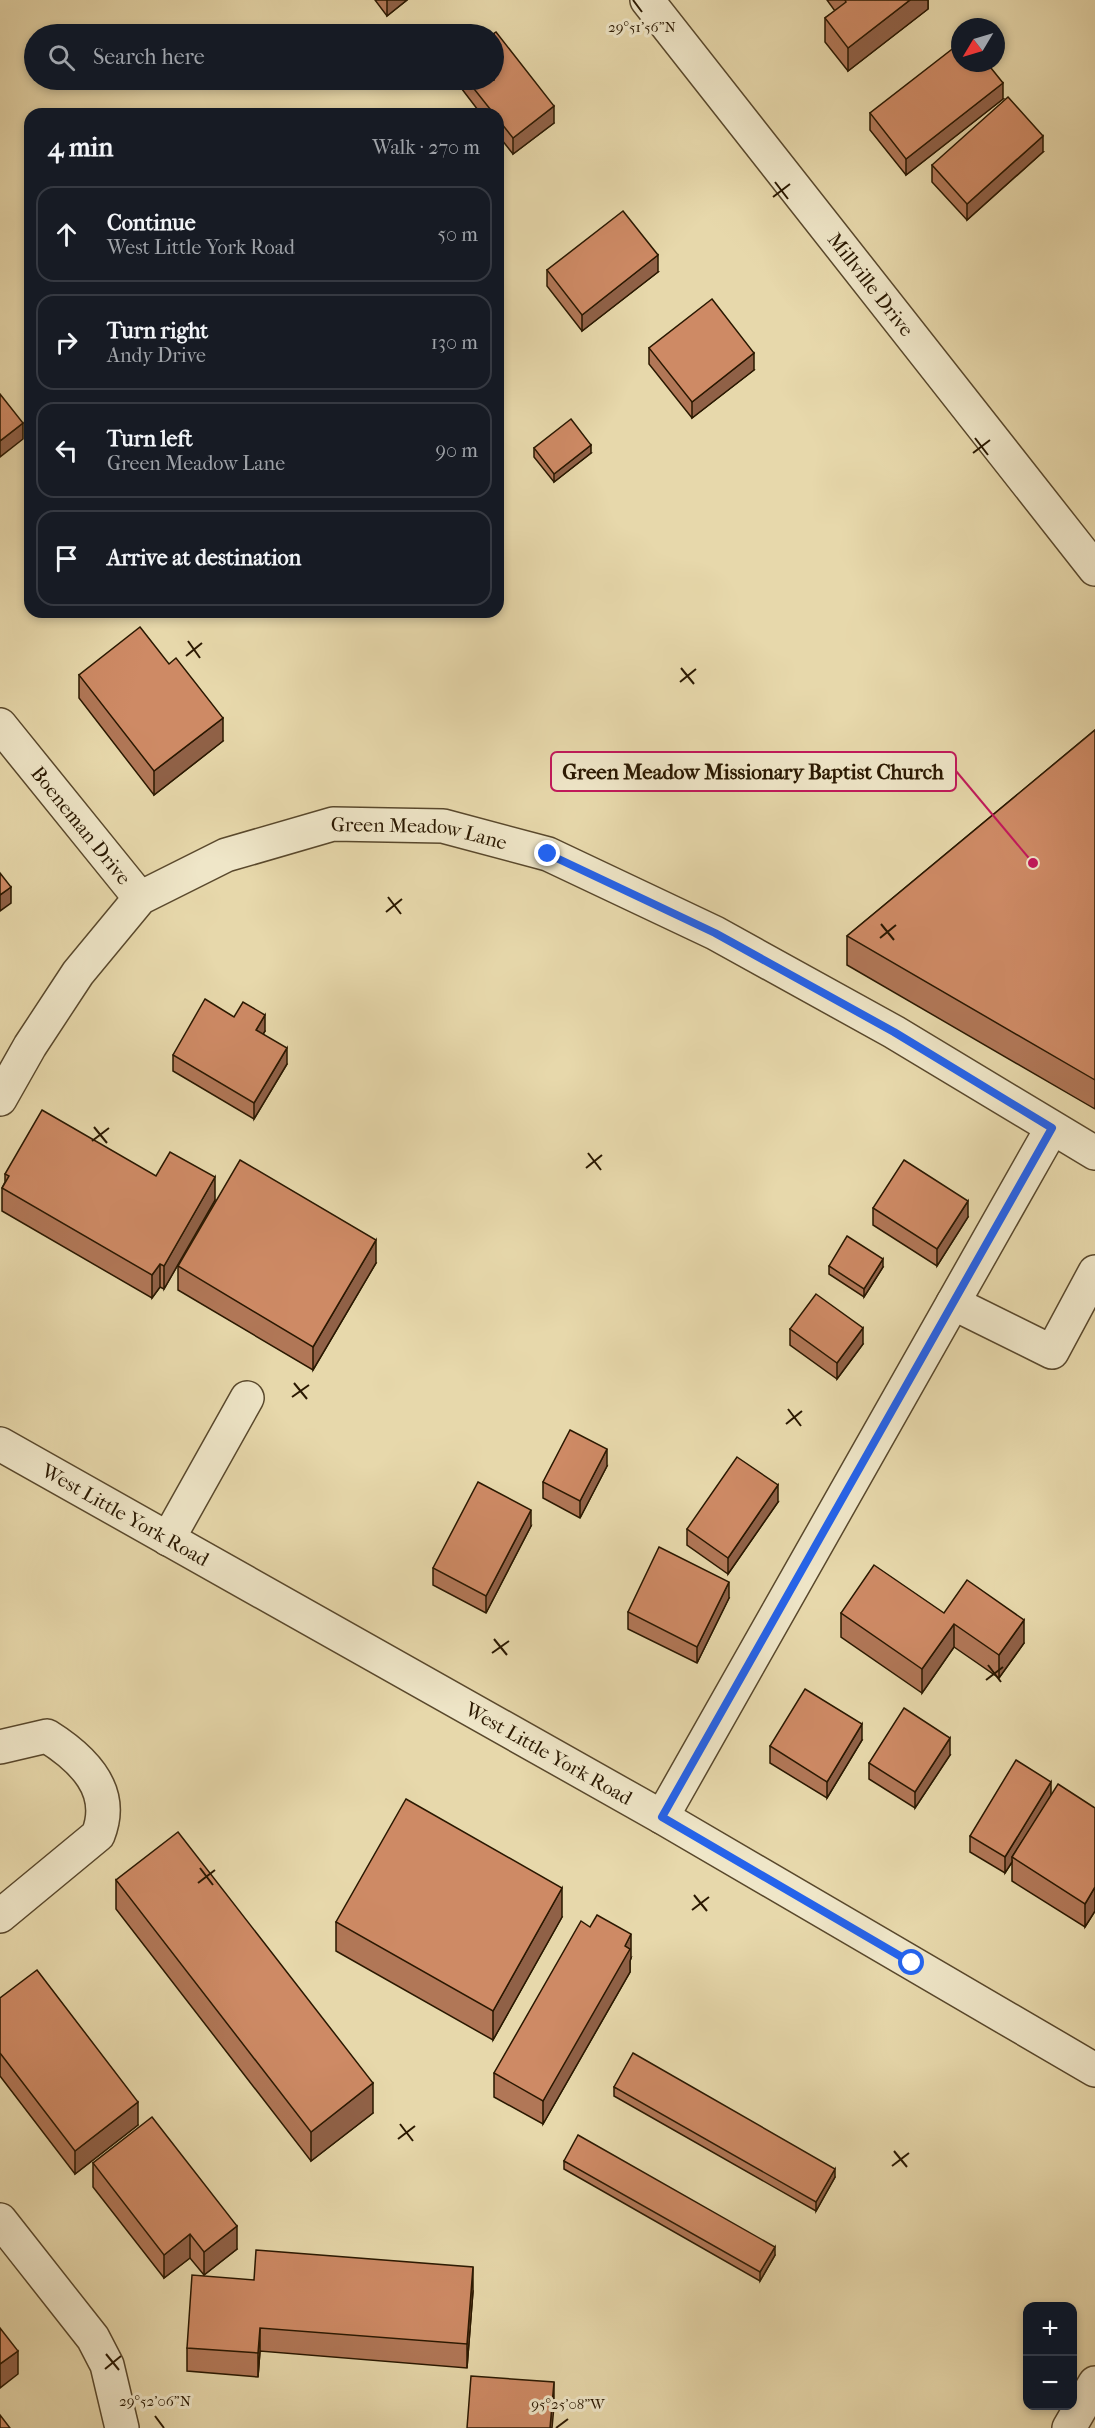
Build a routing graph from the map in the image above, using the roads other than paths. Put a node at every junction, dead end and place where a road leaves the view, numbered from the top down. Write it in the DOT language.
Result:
graph roads {
  1 [pos="647,0"];
  2 [pos="1095,568"];
  3 [pos="0,725"];
  4 [pos="140,898"];
  5 [pos="0,1099"];
  6 [pos="1052,1128"];
  7 [pos="1095,1153"];
  8 [pos="1095,1272"];
  9 [pos="953,1303"];
  10 [pos="247,1398"];
  11 [pos="0,1444"];
  12 [pos="168,1539"];
  13 [pos="0,1747"];
  14 [pos="662,1817"];
  15 [pos="0,1916"];
  16 [pos="1095,2070"];
  17 [pos="0,2220"];
  18 [pos="1095,2383"];
  19 [pos="122,2428"];
  20 [pos="1070,2428"];
  1 -- 2 [label="street, Millville Drive"];
  3 -- 4 [label="street, Boeneman Drive"];
  4 -- 5 [label="street, Green Meadow Lane"];
  4 -- 6 [label="street, Green Meadow Lane"];
  6 -- 7 [label="street, Green Meadow Lane"];
  6 -- 9 [label="street"];
  8 -- 9 [label="street"];
  9 -- 14 [label="street"];
  10 -- 12 [label="street"];
  11 -- 12 [label="street, West Little York Road"];
  12 -- 14 [label="street, West Little York Road"];
  13 -- 15 [label="street"];
  14 -- 16 [label="street, West Little York Road"];
  17 -- 19 [label="street"];
  18 -- 20 [label="street"];
}
